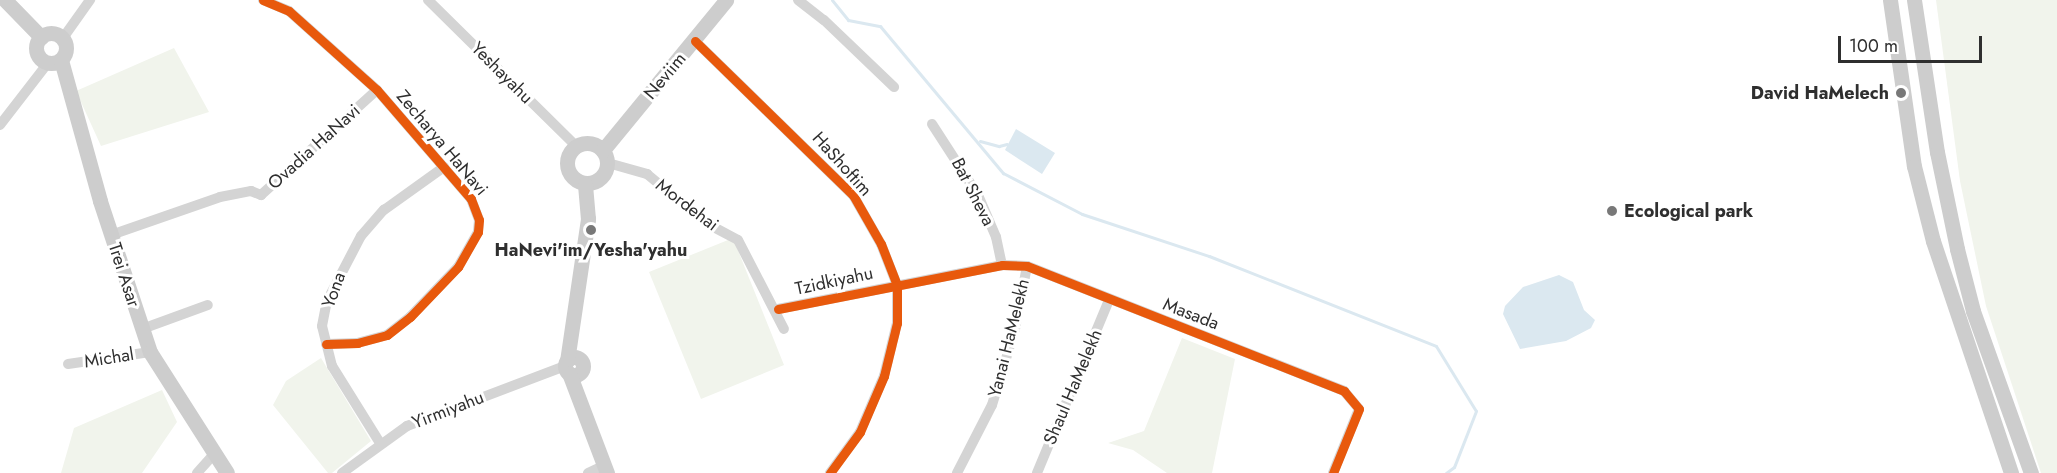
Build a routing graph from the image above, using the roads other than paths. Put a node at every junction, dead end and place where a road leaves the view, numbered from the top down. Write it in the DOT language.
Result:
graph roads {
  1 [pos="5,0"];
  2 [pos="90,0"];
  3 [pos="263,0"];
  4 [pos="428,0"];
  5 [pos="726,0"];
  6 [pos="798,0"];
  7 [pos="1890,0"];
  8 [pos="1914,0"];
  9 [pos="40,37"];
  10 [pos="63,38"];
  11 [pos="695,41"];
  12 [pos="54,62"];
  13 [pos="894,87"];
  14 [pos="377,90"];
  15 [pos="932,124"];
  16 [pos="0,125"];
  17 [pos="576,146"];
  18 [pos="605,157"];
  19 [pos="444,167"];
  20 [pos="585,184"];
  21 [pos="111,235"];
  22 [pos="1002,265"];
  23 [pos="1027,266"];
  24 [pos="897,285"];
  25 [pos="1109,300"];
  26 [pos="208,305"];
  27 [pos="777,309"];
  28 [pos="142,329"];
  29 [pos="784,329"];
  30 [pos="326,344"];
  31 [pos="150,352"];
  32 [pos="68,364"];
  33 [pos="572,366"];
  34 [pos="380,443"];
  35 [pos="214,454"];
  36 [pos="605,470"];
  37 [pos="197,473"];
  38 [pos="227,473"];
  39 [pos="342,473"];
  40 [pos="588,473"];
  41 [pos="830,473"];
  42 [pos="957,473"];
  43 [pos="1037,473"];
  44 [pos="1333,473"];
  45 [pos="2011,473"];
  46 [pos="2031,473"];
  1 -- 9 [label="street"];
  2 -- 10 [label="street"];
  3 -- 14 [label="street, Zecharya HaNavi"];
  4 -- 17 [label="street, Yeshayahu"];
  5 -- 11 [label="street, Neviim"];
  6 -- 13 [label="street"];
  7 -- 45 [label="street"];
  8 -- 46 [label="street"];
  9 -- 10 [label="street"];
  9 -- 12 [label="street"];
  10 -- 12 [label="street"];
  11 -- 18 [label="street, Neviim"];
  11 -- 24 [label="street, HaShoftim"];
  12 -- 16 [label="street"];
  12 -- 21 [label="street, Trei Asar"];
  14 -- 19 [label="street, Zecharya HaNavi"];
  14 -- 21 [label="street, Ovadia HaNavi"];
  15 -- 22 [label="street, Bat Sheva"];
  17 -- 18 [label="street"];
  17 -- 20 [label="street"];
  18 -- 20 [label="street"];
  18 -- 27 [label="street, Mordehai"];
  19 -- 30 [label="street, Yona"];
  19 -- 30 [label="street, Zecharya HaNavi"];
  20 -- 33 [label="street"];
  21 -- 28 [label="street, Trei Asar"];
  22 -- 23 [label="street, Masada"];
  22 -- 24 [label="street, Tzidkiyahu"];
  23 -- 25 [label="street, Masada"];
  23 -- 42 [label="street, Yanai HaMelekh"];
  24 -- 27 [label="street, Tzidkiyahu"];
  24 -- 41 [label="street, HaShoftim"];
  25 -- 43 [label="street, Shaul HaMelekh"];
  25 -- 44 [label="street, Masada"];
  26 -- 28 [label="street"];
  27 -- 29 [label="street, Mordehai"];
  28 -- 31 [label="street, Trei Asar"];
  30 -- 34 [label="street, Yona"];
  31 -- 32 [label="street, Michal"];
  31 -- 35 [label="street, Trei Asar"];
  33 -- 34 [label="street, Yirmiyahu"];
  33 -- 36 [label="street"];
  34 -- 39 [label="street, Yirmiyahu"];
  35 -- 37 [label="street"];
  35 -- 38 [label="street, Trei Asar"];
  36 -- 40 [label="street"];
}
